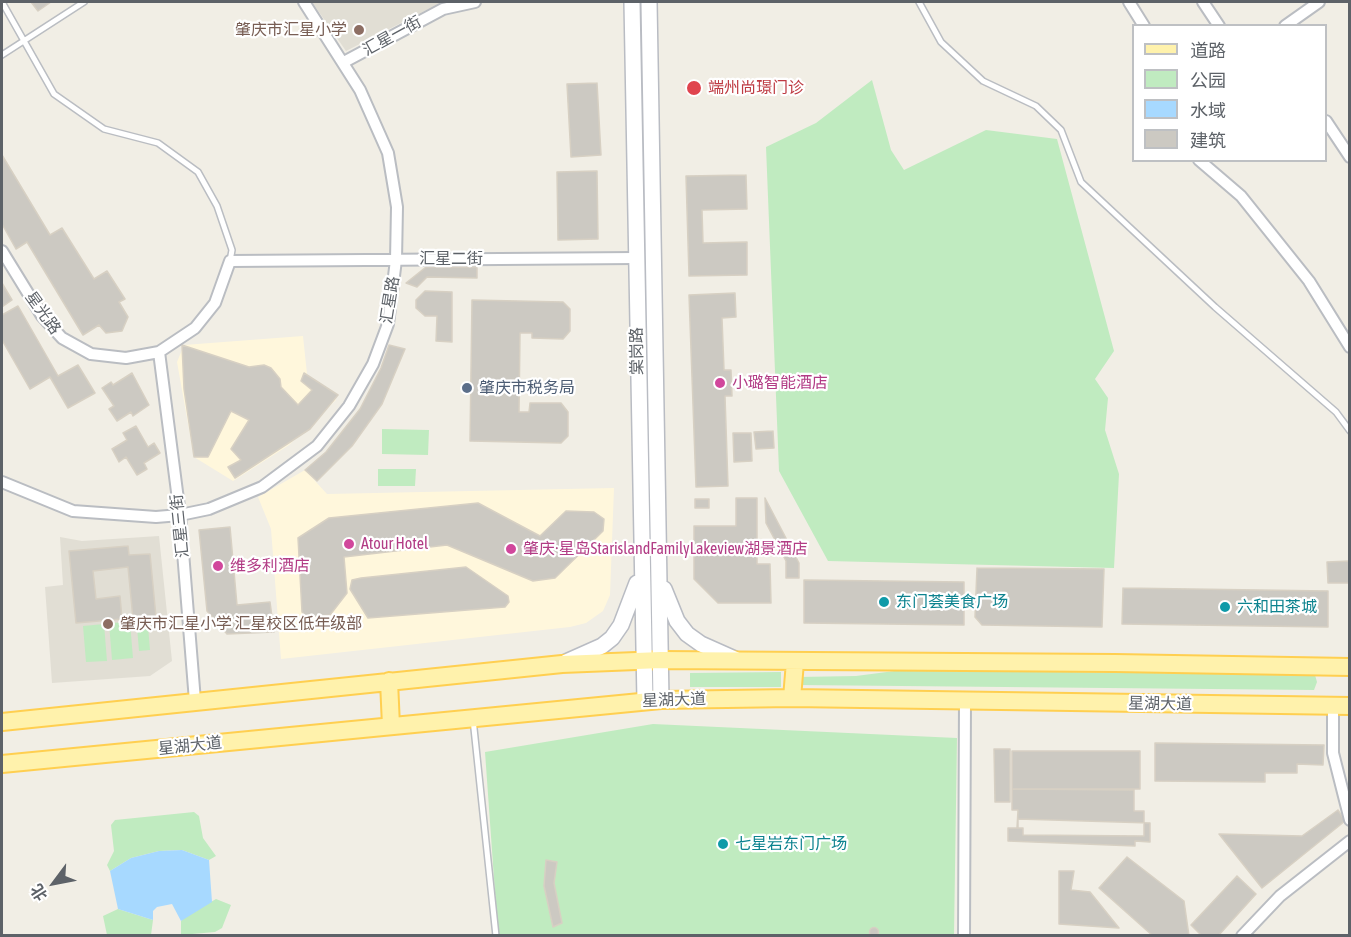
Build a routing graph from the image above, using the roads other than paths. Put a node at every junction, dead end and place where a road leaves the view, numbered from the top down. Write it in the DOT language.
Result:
graph roads {
  1 [pos="2,2"];
  2 [pos="84,2"];
  3 [pos="304,2"];
  4 [pos="475,2"];
  5 [pos="632,2"];
  6 [pos="649,2"];
  7 [pos="919,2"];
  8 [pos="1130,2"];
  9 [pos="1203,2"];
  10 [pos="1319,2"];
  11 [pos="1143,24"];
  12 [pos="1218,24"];
  13 [pos="1288,24"];
  14 [pos="22,42"];
  15 [pos="2,55"];
  16 [pos="344,62"];
  17 [pos="1327,123"];
  18 [pos="1350,157"];
  19 [pos="1201,162"];
  20 [pos="2,251"];
  21 [pos="636,258"];
  22 [pos="396,260"];
  23 [pos="230,261"];
  24 [pos="1350,347"];
  25 [pos="159,352"];
  26 [pos="637,371"];
  27 [pos="656,371"];
  28 [pos="1350,431"];
  29 [pos="2,482"];
  30 [pos="180,516"];
  31 [pos="640,574"];
  32 [pos="659,574"];
  33 [pos="661,660"];
  34 [pos="644,661"];
  35 [pos="740,661"];
  36 [pos="795,662"];
  37 [pos="562,664"];
  38 [pos="1349,664"];
  39 [pos="389,681"];
  40 [pos="792,699"];
  41 [pos="653,700"];
  42 [pos="195,701"];
  43 [pos="965,701"];
  44 [pos="1341,706"];
  45 [pos="473,718"];
  46 [pos="2,722"];
  47 [pos="391,726"];
  48 [pos="2,764"];
  49 [pos="1350,820"];
  50 [pos="1350,841"];
  51 [pos="496,936"];
  52 [pos="963,936"];
  53 [pos="1242,936"];
  1 -- 14 [label="lane"];
  2 -- 14 [label="lane"];
  3 -- 16 [label="street, 汇星路"];
  4 -- 16 [label="street, 汇星一街"];
  5 -- 21 [label="main road, 棠岗路"];
  6 -- 27 [label="main road, 棠岗路"];
  7 -- 28 [label="lane"];
  8 -- 11 [label="street"];
  9 -- 12 [label="street"];
  10 -- 13 [label="street"];
  14 -- 15 [label="lane"];
  14 -- 23 [label="lane"];
  16 -- 22 [label="street, 汇星路"];
  17 -- 18 [label="street"];
  19 -- 24 [label="street"];
  20 -- 25 [label="street, 星光路"];
  21 -- 22 [label="street, 汇星二街"];
  21 -- 26 [label="main road, 棠岗路"];
  22 -- 23 [label="street, 汇星二街"];
  22 -- 30 [label="street, 汇星路"];
  23 -- 25 [label="street, 星光路"];
  25 -- 30 [label="street, 汇星三街"];
  26 -- 27 [label="main road"];
  26 -- 31 [label="main road, 棠岗路"];
  27 -- 32 [label="main road, 棠岗路"];
  29 -- 30 [label="street, 汇星路"];
  30 -- 42 [label="street, 汇星三街"];
  31 -- 34 [label="main road, 棠岗路"];
  31 -- 37 [label="main road"];
  32 -- 33 [label="main road, 棠岗路"];
  32 -- 35 [label="main road"];
  33 -- 34 [label="main road"];
  33 -- 35 [label="main road"];
  33 -- 41 [label="main road, 棠岗路"];
  34 -- 37 [label="main road"];
  34 -- 41 [label="main road, 棠岗路"];
  35 -- 36 [label="main road"];
  36 -- 38 [label="main road"];
  36 -- 40 [label="main road"];
  37 -- 39 [label="main road"];
  39 -- 42 [label="main road"];
  39 -- 47 [label="main road"];
  40 -- 41 [label="main road, 星湖大道"];
  40 -- 43 [label="main road, 星湖大道"];
  41 -- 45 [label="main road, 星湖大道"];
  42 -- 46 [label="main road"];
  43 -- 44 [label="main road, 星湖大道"];
  43 -- 52 [label="street"];
  44 -- 49 [label="street"];
  45 -- 47 [label="main road, 星湖大道"];
  45 -- 51 [label="lane"];
  47 -- 48 [label="main road, 星湖大道"];
  50 -- 53 [label="street"];
}
